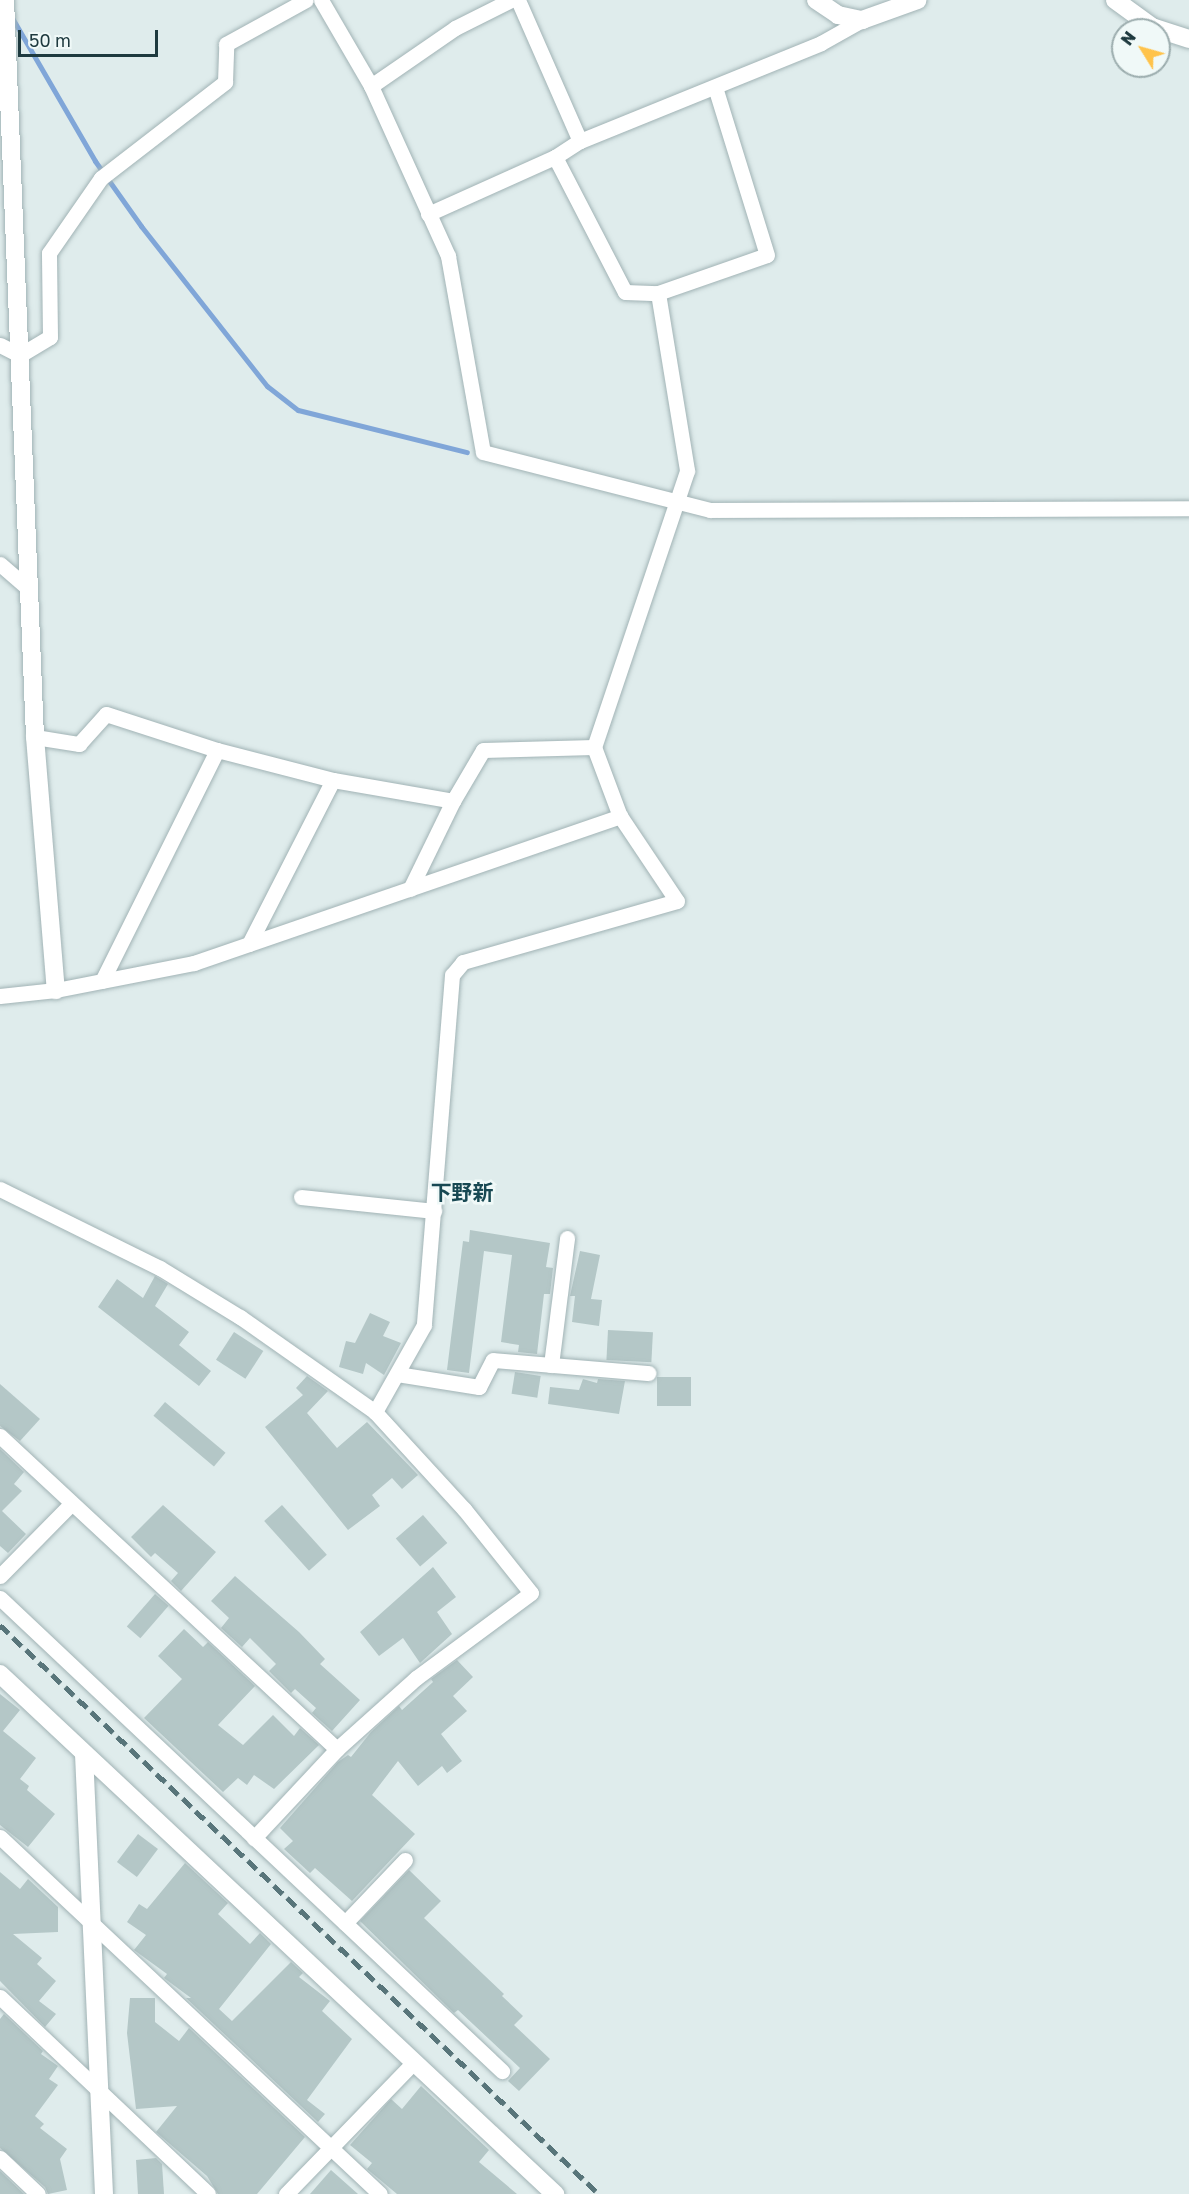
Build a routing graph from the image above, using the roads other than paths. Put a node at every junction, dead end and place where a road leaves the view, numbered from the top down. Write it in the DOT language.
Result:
graph roads {
  1 [pos="5,0"];
  2 [pos="306,0"];
  3 [pos="321,0"];
  4 [pos="511,0"];
  5 [pos="518,0"];
  6 [pos="816,0"];
  7 [pos="918,0"];
  8 [pos="1114,0"];
  9 [pos="862,20"];
  10 [pos="1189,39"];
  11 [pos="371,86"];
  12 [pos="715,87"];
  13 [pos="580,141"];
  14 [pos="555,157"];
  15 [pos="428,214"];
  16 [pos="658,293"];
  17 [pos="0,345"];
  18 [pos="20,356"];
  19 [pos="679,501"];
  20 [pos="1189,508"];
  21 [pos="0,564"];
  22 [pos="28,588"];
  23 [pos="35,737"];
  24 [pos="594,747"];
  25 [pos="217,750"];
  26 [pos="333,780"];
  27 [pos="453,801"];
  28 [pos="620,816"];
  29 [pos="410,889"];
  30 [pos="249,944"];
  31 [pos="102,981"];
  32 [pos="56,990"];
  33 [pos="0,996"];
  34 [pos="0,1189"];
  35 [pos="301,1197"];
  36 [pos="434,1211"];
  37 [pos="567,1238"];
  38 [pos="551,1365"];
  39 [pos="648,1373"];
  40 [pos="397,1374"];
  41 [pos="375,1412"];
  42 [pos="0,1436"];
  43 [pos="71,1504"];
  44 [pos="0,1576"];
  45 [pos="0,1598"];
  46 [pos="0,1674"];
  47 [pos="338,1749"];
  48 [pos="84,1754"];
  49 [pos="0,1837"];
  50 [pos="254,1838"];
  51 [pos="405,1860"];
  52 [pos="91,1923"];
  53 [pos="345,1923"];
  54 [pos="0,1997"];
  55 [pos="414,2062"];
  56 [pos="502,2071"];
  57 [pos="99,2091"];
  58 [pos="331,2148"];
  59 [pos="0,2158"];
  60 [pos="38,2194"];
  61 [pos="104,2194"];
  62 [pos="208,2194"];
  63 [pos="286,2194"];
  64 [pos="380,2194"];
  65 [pos="555,2194"];
  1 -- 18 [label="street"];
  2 -- 18 [label="street"];
  3 -- 11 [label="street"];
  4 -- 11 [label="street"];
  5 -- 13 [label="street"];
  6 -- 9 [label="street"];
  7 -- 9 [label="street"];
  8 -- 10 [label="street"];
  9 -- 12 [label="street"];
  11 -- 15 [label="street"];
  12 -- 13 [label="street"];
  12 -- 16 [label="street"];
  13 -- 14 [label="street"];
  14 -- 15 [label="street"];
  14 -- 16 [label="street"];
  15 -- 19 [label="street"];
  16 -- 19 [label="street"];
  17 -- 18 [label="street"];
  18 -- 22 [label="street"];
  19 -- 20 [label="street"];
  19 -- 24 [label="street"];
  21 -- 22 [label="street"];
  22 -- 23 [label="street"];
  23 -- 25 [label="street"];
  23 -- 32 [label="street"];
  24 -- 27 [label="street"];
  24 -- 28 [label="street"];
  25 -- 26 [label="street"];
  25 -- 31 [label="street"];
  26 -- 27 [label="street"];
  26 -- 30 [label="street"];
  27 -- 29 [label="street"];
  28 -- 29 [label="street"];
  28 -- 36 [label="street"];
  29 -- 30 [label="street"];
  30 -- 31 [label="street"];
  31 -- 32 [label="street"];
  32 -- 33 [label="street"];
  34 -- 41 [label="street"];
  35 -- 36 [label="street"];
  36 -- 40 [label="street"];
  37 -- 38 [label="street"];
  38 -- 39 [label="street"];
  38 -- 40 [label="street"];
  40 -- 41 [label="street"];
  41 -- 47 [label="street"];
  42 -- 43 [label="street"];
  43 -- 44 [label="street"];
  43 -- 47 [label="street"];
  45 -- 50 [label="street"];
  46 -- 48 [label="street"];
  47 -- 50 [label="street"];
  48 -- 52 [label="street"];
  48 -- 55 [label="street"];
  49 -- 52 [label="street"];
  50 -- 53 [label="street"];
  51 -- 53 [label="street"];
  52 -- 57 [label="street"];
  52 -- 58 [label="street"];
  53 -- 56 [label="street"];
  54 -- 57 [label="street"];
  55 -- 58 [label="street"];
  55 -- 65 [label="street"];
  57 -- 61 [label="street"];
  57 -- 62 [label="street"];
  58 -- 63 [label="street"];
  58 -- 64 [label="street"];
  59 -- 60 [label="street"];
}
